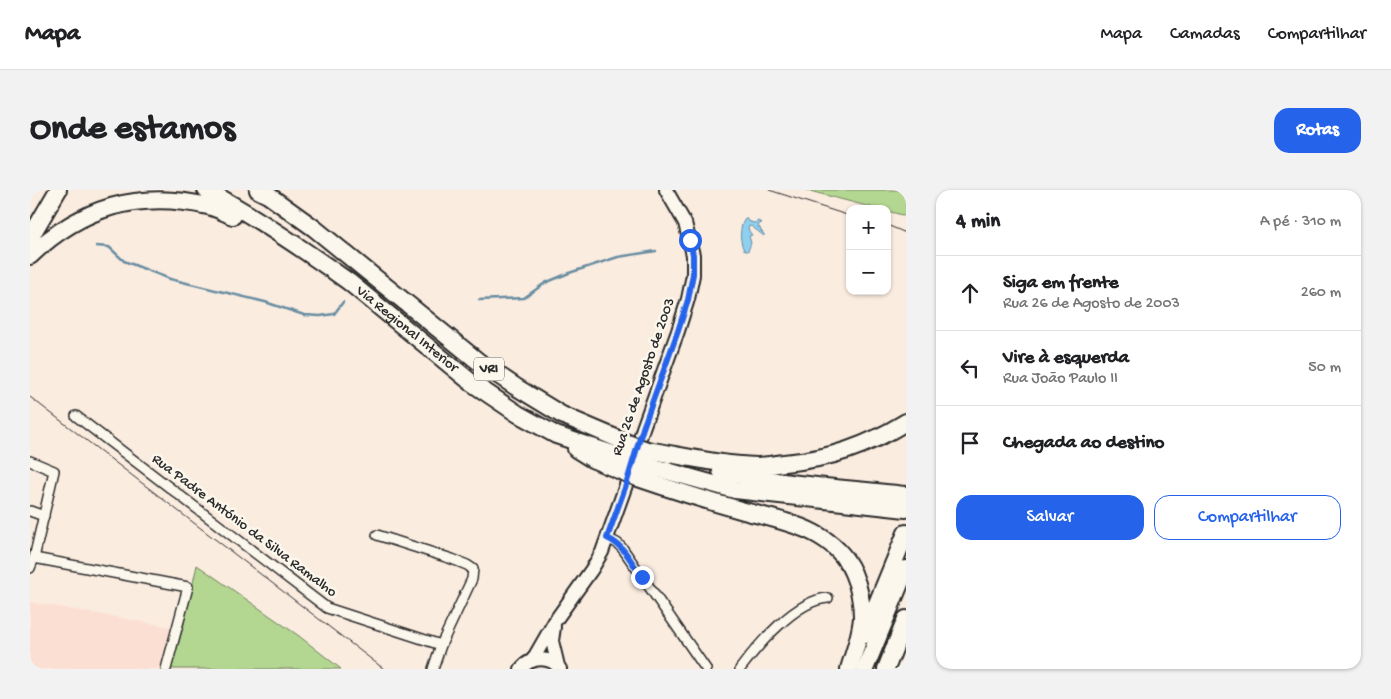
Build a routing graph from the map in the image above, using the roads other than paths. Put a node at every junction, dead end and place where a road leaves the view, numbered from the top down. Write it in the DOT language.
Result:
graph roads {
  1 [pos="48,190"];
  2 [pos="58,190"];
  3 [pos="206,190"];
  4 [pos="258,190"];
  5 [pos="666,190"];
  6 [pos="30,222"];
  7 [pos="269,228"];
  8 [pos="30,238"];
  9 [pos="30,256"];
  10 [pos="76,416"];
  11 [pos="906,422"];
  12 [pos="625,458"];
  13 [pos="30,461"];
  14 [pos="643,464"];
  15 [pos="901,502"];
  16 [pos="30,511"];
  17 [pos="44,516"];
  18 [pos="906,533"];
  19 [pos="377,535"];
  20 [pos="607,538"];
  21 [pos="34,558"];
  22 [pos="30,568"];
  23 [pos="906,569"];
  24 [pos="828,598"];
  25 [pos="906,619"];
  26 [pos="555,621"];
  27 [pos="441,645"];
  28 [pos="532,661"];
  29 [pos="559,667"];
  30 [pos="166,669"];
  31 [pos="433,669"];
  32 [pos="521,669"];
  33 [pos="706,669"];
  34 [pos="740,669"];
  35 [pos="850,669"];
  36 [pos="866,669"];
  37 [pos="886,669"];
  1 -- 6 [label="highway"];
  2 -- 8 [label="highway"];
  3 -- 7 [label="highway, Via Regional Interior / VRI"];
  4 -- 12 [label="highway, Via Regional Interior / VRI"];
  5 -- 20 [label="main road, Rua 26 de Agosto de 2003"];
  7 -- 9 [label="highway"];
  7 -- 12 [label="highway, Via Regional Interior / VRI"];
  10 -- 27 [label="street, Rua Padre António da Silva Ramalho"];
  11 -- 14 [label="highway"];
  12 -- 14 [label="highway, Via Regional Interior / VRI, bridge"];
  12 -- 14 [label="highway, bridge"];
  13 -- 17 [label="street"];
  14 -- 15 [label="highway, VRI"];
  14 -- 35 [label="highway"];
  16 -- 17 [label="street"];
  17 -- 21 [label="street"];
  18 -- 35 [label="highway"];
  19 -- 27 [label="street"];
  20 -- 26 [label="main road, Rua 26 de Agosto de 2003"];
  20 -- 33 [label="street"];
  21 -- 22 [label="street"];
  21 -- 30 [label="street"];
  23 -- 36 [label="highway"];
  24 -- 34 [label="street"];
  25 -- 37 [label="highway"];
  26 -- 28 [label="main road, Rua 26 de Agosto de 2003"];
  26 -- 29 [label="main road"];
  27 -- 31 [label="street"];
  28 -- 29 [label="main road"];
  28 -- 32 [label="main road"];
}
